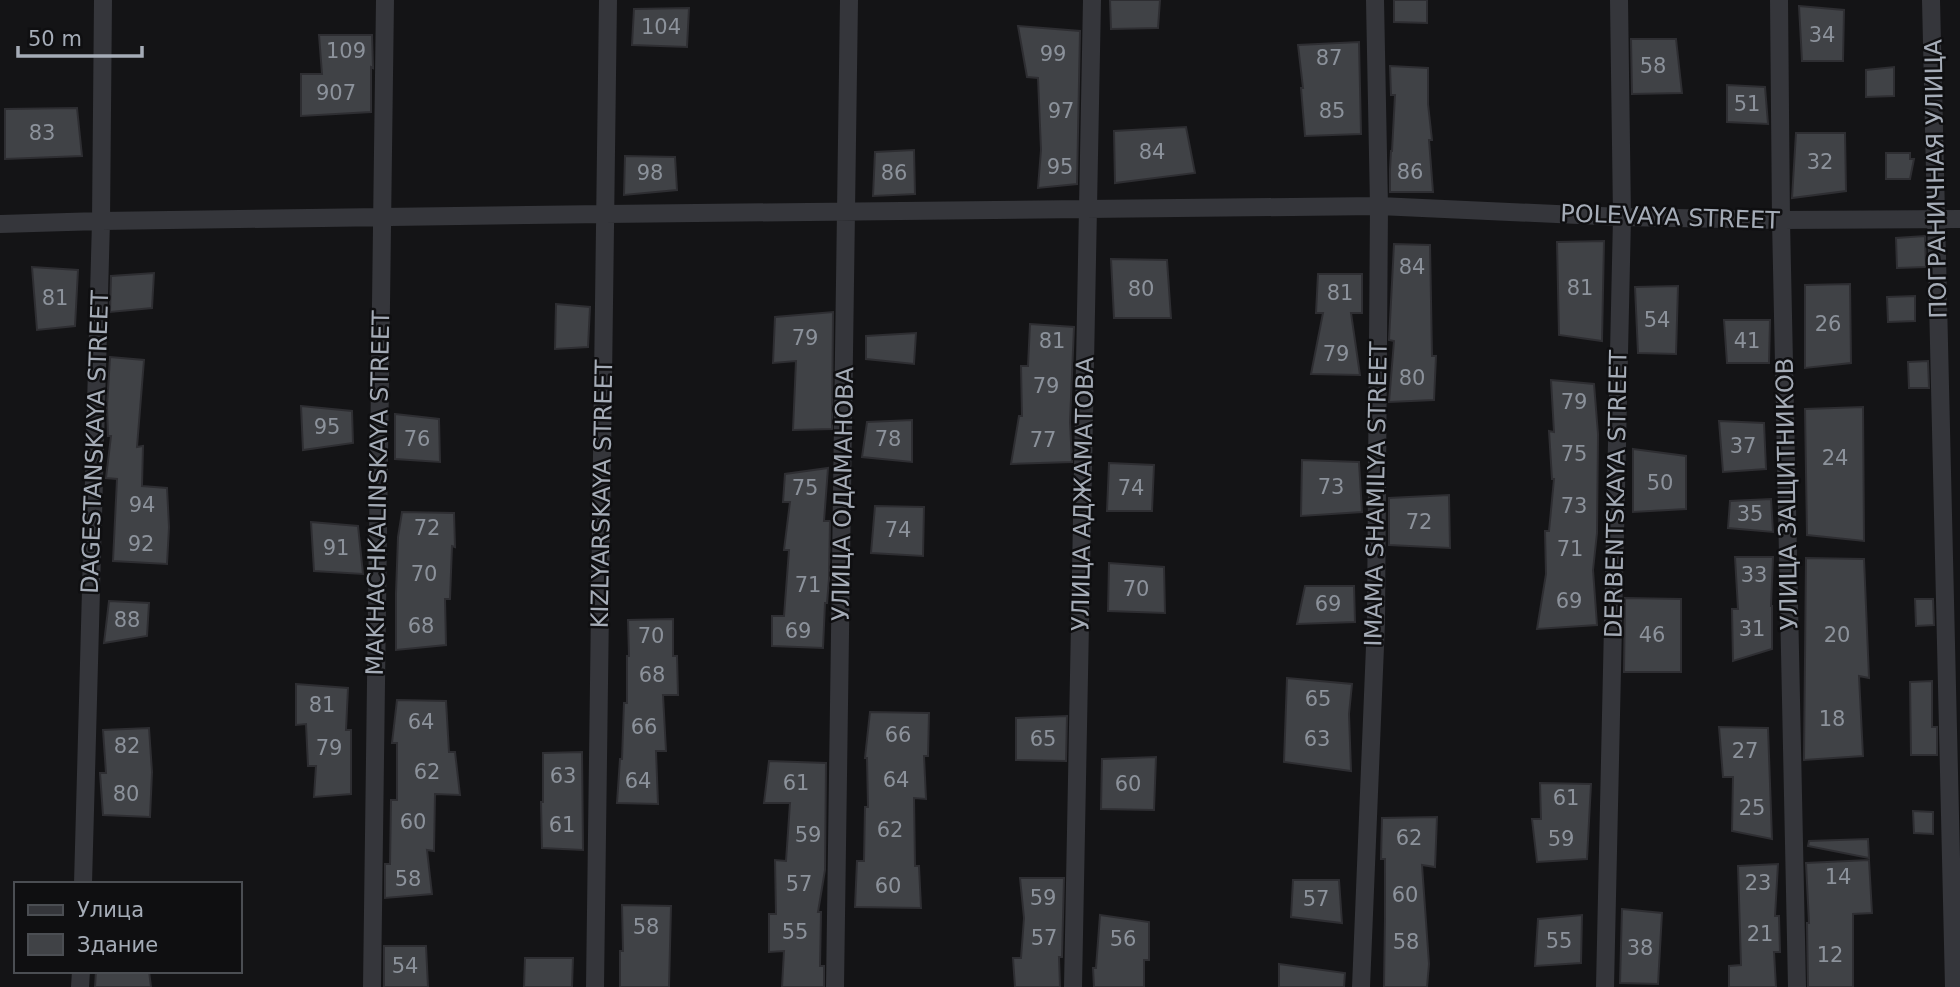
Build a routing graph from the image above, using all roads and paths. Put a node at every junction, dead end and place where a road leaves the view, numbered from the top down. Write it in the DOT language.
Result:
graph roads {
  1 [pos="103,0"];
  2 [pos="385,0"];
  3 [pos="608,0"];
  4 [pos="849,0"];
  5 [pos="1092,0"];
  6 [pos="1375,0"];
  7 [pos="1619,0"];
  8 [pos="1779,0"];
  9 [pos="1931,0"];
  10 [pos="1380,206"];
  11 [pos="1089,209"];
  12 [pos="847,212"];
  13 [pos="605,214"];
  14 [pos="381,217"];
  15 [pos="1622,217"];
  16 [pos="1960,219"];
  17 [pos="102,220"];
  18 [pos="1781,220"];
  19 [pos="1937,220"];
  20 [pos="0,224"];
  21 [pos="1956,870"];
  22 [pos="83,882"];
  23 [pos="372,987"];
  24 [pos="595,987"];
  25 [pos="835,987"];
  26 [pos="1073,987"];
  27 [pos="1361,987"];
  28 [pos="1605,987"];
  29 [pos="1797,987"];
  30 [pos="1954,987"];
  1 -- 17 [label="street, DAGESTANSKAYA STREET"];
  2 -- 14 [label="street, MAKHACHKALINSKAYA STREET"];
  3 -- 13 [label="street, KIZLYARSKAYA STREET"];
  4 -- 12 [label="street, УЛИЦА ОДАМАНОВА"];
  5 -- 11 [label="street, УЛИЦА АДЖАМАТОВА"];
  6 -- 10 [label="street, IMAMA SHAMILYA STREET"];
  7 -- 15 [label="street, DERBENTSKAYA STREET"];
  8 -- 18 [label="street, УЛИЦА ЗАЩИТНИКОВ"];
  9 -- 19 [label="street, ПОГРАНИЧНАЯ УЛИЦА"];
  10 -- 11 [label="street, POLEVAYA STREET"];
  10 -- 15 [label="street, POLEVAYA STREET"];
  10 -- 27 [label="street, IMAMA SHAMILYA STREET"];
  11 -- 12 [label="street, POLEVAYA STREET"];
  11 -- 26 [label="street, УЛИЦА АДЖАМАТОВА"];
  12 -- 13 [label="street, POLEVAYA STREET"];
  12 -- 25 [label="street, УЛИЦА ОДАМАНОВА"];
  13 -- 14 [label="street, POLEVAYA STREET"];
  13 -- 24 [label="street, KIZLYARSKAYA STREET"];
  14 -- 17 [label="street, POLEVAYA STREET"];
  14 -- 23 [label="street, MAKHACHKALINSKAYA STREET"];
  15 -- 18 [label="street, POLEVAYA STREET"];
  15 -- 28 [label="street, DERBENTSKAYA STREET"];
  16 -- 19 [label="street, POLEVAYA STREET"];
  17 -- 20 [label="street, POLEVAYA STREET"];
  17 -- 22 [label="street, DAGESTANSKAYA STREET"];
  18 -- 19 [label="street, POLEVAYA STREET"];
  18 -- 29 [label="street, УЛИЦА ЗАЩИТНИКОВ"];
  19 -- 21 [label="street, ПОГРАНИЧНАЯ УЛИЦА"];
  21 -- 30 [label="street, ПОГРАНИЧНАЯ УЛИЦА"];
}
